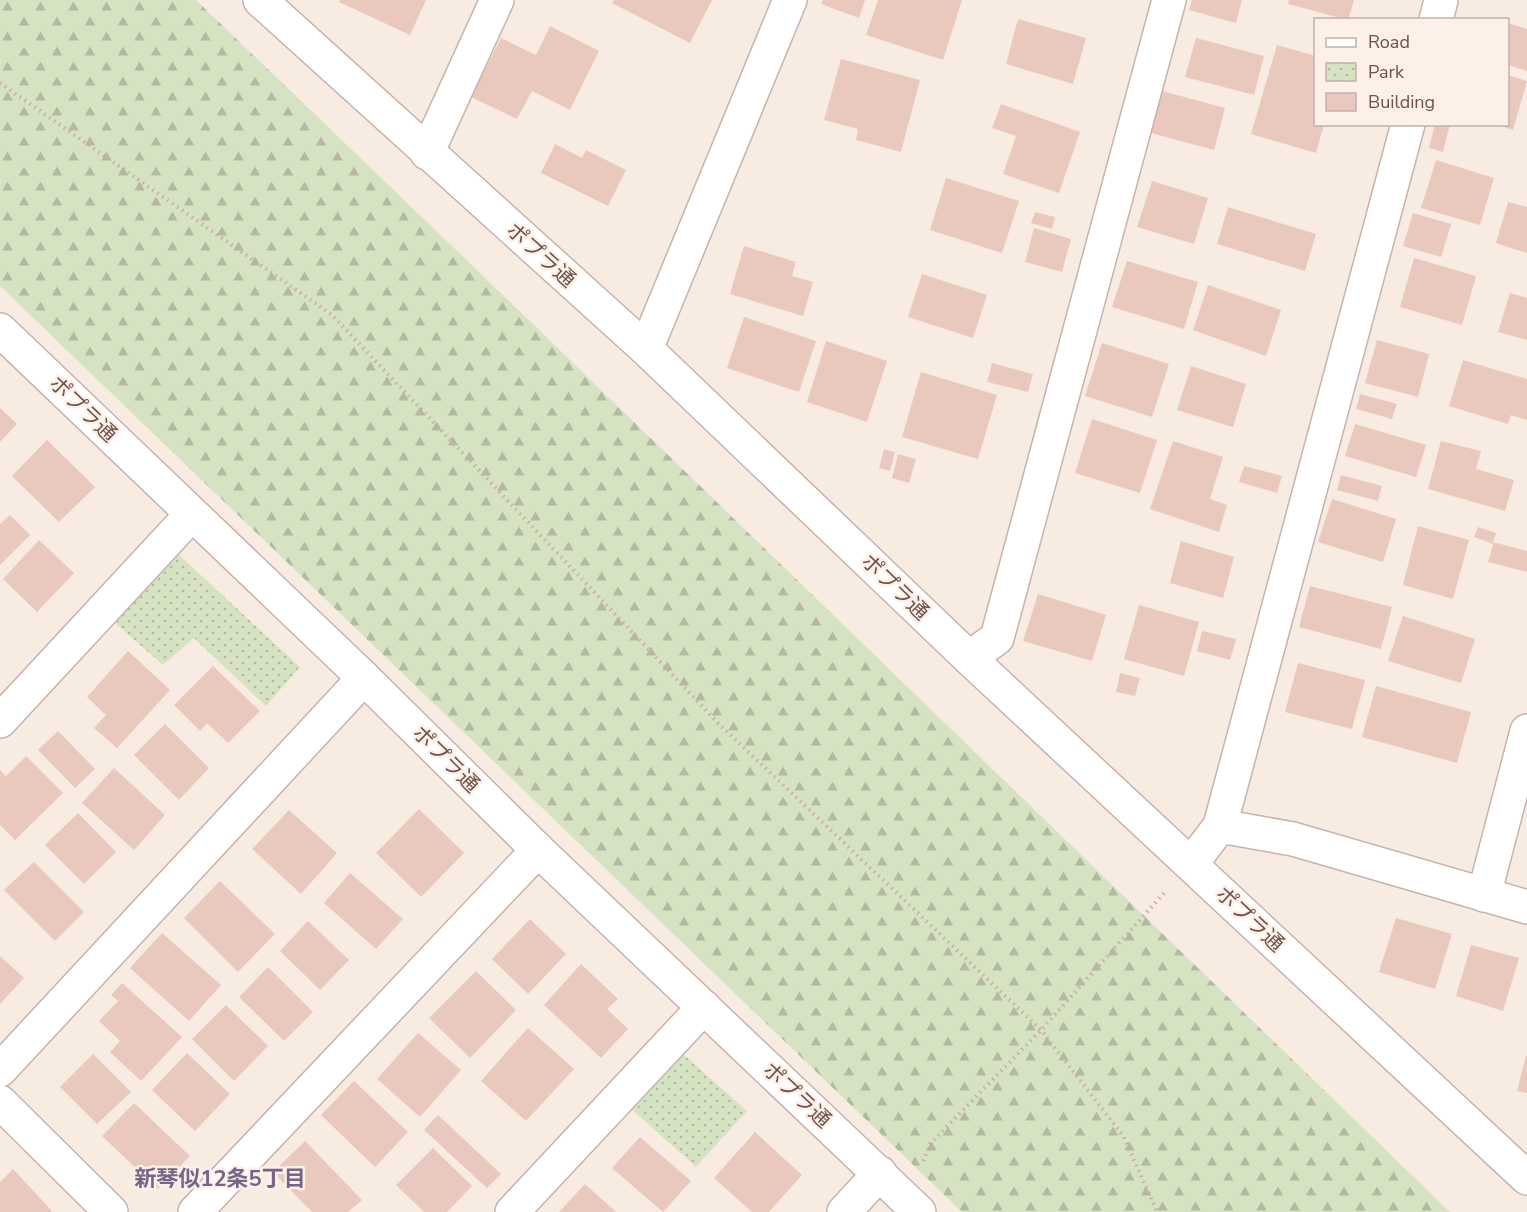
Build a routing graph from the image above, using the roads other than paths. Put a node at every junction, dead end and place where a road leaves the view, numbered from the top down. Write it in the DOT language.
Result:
graph roads {
  1 [pos="260,0"];
  2 [pos="497,0"];
  3 [pos="790,0"];
  4 [pos="1169,0"];
  5 [pos="1441,0"];
  6 [pos="1436,18"];
  7 [pos="1407,126"];
  8 [pos="428,153"];
  9 [pos="0,330"];
  10 [pos="646,349"];
  11 [pos="192,514"];
  12 [pos="969,658"];
  13 [pos="364,678"];
  14 [pos="6,701"];
  15 [pos="1527,731"];
  16 [pos="1220,826"];
  17 [pos="538,850"];
  18 [pos="1191,864"];
  19 [pos="1484,895"];
  20 [pos="1527,907"];
  21 [pos="704,1007"];
  22 [pos="0,1070"];
  23 [pos="0,1102"];
  24 [pos="880,1173"];
  25 [pos="1527,1178"];
  26 [pos="913,1206"];
  27 [pos="111,1212"];
  28 [pos="195,1212"];
  29 [pos="512,1212"];
  30 [pos="844,1212"];
  1 -- 8 [label="street, ポプラ通"];
  2 -- 8 [label="street"];
  3 -- 10 [label="street"];
  4 -- 12 [label="street"];
  5 -- 6 [label="street"];
  7 -- 16 [label="street"];
  8 -- 10 [label="street, ポプラ通"];
  9 -- 11 [label="street, ポプラ通"];
  10 -- 12 [label="street, ポプラ通"];
  11 -- 13 [label="street, ポプラ通"];
  11 -- 14 [label="street"];
  12 -- 18 [label="street, ポプラ通"];
  13 -- 17 [label="street, ポプラ通"];
  13 -- 22 [label="street"];
  15 -- 19 [label="street"];
  16 -- 18 [label="street"];
  16 -- 19 [label="street"];
  17 -- 21 [label="street, ポプラ通"];
  17 -- 28 [label="street"];
  18 -- 25 [label="street, ポプラ通"];
  19 -- 20 [label="street"];
  21 -- 24 [label="street, ポプラ通"];
  21 -- 29 [label="street"];
  23 -- 27 [label="street"];
  24 -- 26 [label="street, ポプラ通"];
  24 -- 30 [label="street"];
}
